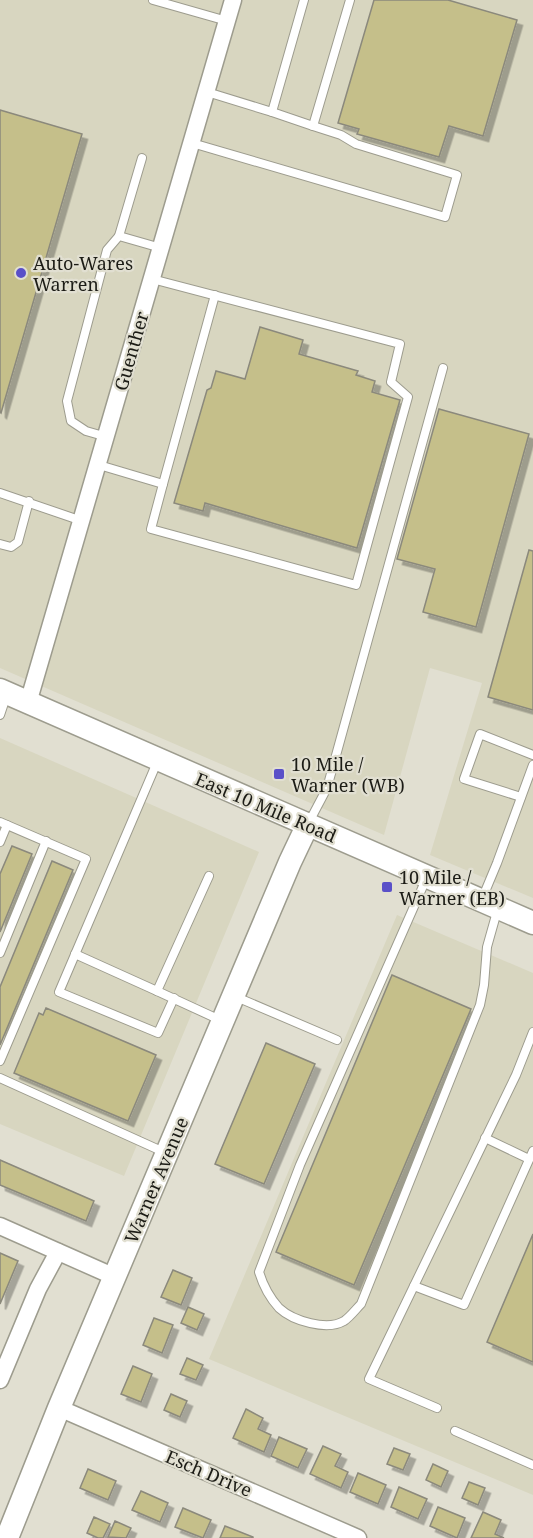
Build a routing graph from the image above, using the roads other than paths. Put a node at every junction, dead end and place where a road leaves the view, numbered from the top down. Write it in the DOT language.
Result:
graph roads {
  1 [pos="153,0"];
  2 [pos="233,0"];
  3 [pos="304,0"];
  4 [pos="350,0"];
  5 [pos="227,21"];
  6 [pos="207,92"];
  7 [pos="272,112"];
  8 [pos="313,126"];
  9 [pos="192,143"];
  10 [pos="142,158"];
  11 [pos="119,236"];
  12 [pos="161,248"];
  13 [pos="152,279"];
  14 [pos="215,295"];
  15 [pos="443,368"];
  16 [pos="107,437"];
  17 [pos="99,465"];
  18 [pos="163,484"];
  19 [pos="0,493"];
  20 [pos="29,501"];
  21 [pos="83,521"];
  22 [pos="0,544"];
  23 [pos="4,692"];
  24 [pos="28,703"];
  25 [pos="0,715"];
  26 [pos="533,754"];
  27 [pos="158,760"];
  28 [pos="533,765"];
  29 [pos="520,797"];
  30 [pos="4,823"];
  31 [pos="308,824"];
  32 [pos="0,842"];
  33 [pos="46,842"];
  34 [pos="209,876"];
  35 [pos="427,876"];
  36 [pos="490,904"];
  37 [pos="533,923"];
  38 [pos="0,953"];
  39 [pos="75,954"];
  40 [pos="158,991"];
  41 [pos="233,995"];
  42 [pos="174,998"];
  43 [pos="223,1021"];
  44 [pos="533,1032"];
  45 [pos="337,1040"];
  46 [pos="0,1061"];
  47 [pos="0,1078"];
  48 [pos="485,1138"];
  49 [pos="167,1153"];
  50 [pos="531,1155"];
  51 [pos="0,1226"];
  52 [pos="58,1252"];
  53 [pos="115,1277"];
  54 [pos="414,1286"];
  55 [pos="0,1380"];
  56 [pos="59,1408"];
  57 [pos="437,1408"];
  58 [pos="455,1431"];
  59 [pos="533,1465"];
  60 [pos="7,1538"];
  61 [pos="358,1538"];
  1 -- 5 [label="lane"];
  2 -- 5 [label="street, Guenther"];
  3 -- 7 [label="lane"];
  4 -- 8 [label="lane"];
  5 -- 6 [label="street, Guenther"];
  6 -- 7 [label="lane"];
  6 -- 9 [label="street, Guenther"];
  7 -- 8 [label="lane"];
  8 -- 9 [label="lane"];
  9 -- 12 [label="street, Guenther"];
  10 -- 11 [label="lane"];
  11 -- 12 [label="lane"];
  11 -- 16 [label="lane"];
  12 -- 13 [label="street, Guenther"];
  13 -- 14 [label="lane"];
  13 -- 16 [label="street, Guenther"];
  14 -- 18 [label="lane"];
  14 -- 18 [label="lane"];
  15 -- 31 [label="lane"];
  16 -- 17 [label="street, Guenther"];
  17 -- 18 [label="lane"];
  17 -- 21 [label="street, Guenther"];
  19 -- 20 [label="lane"];
  20 -- 21 [label="lane"];
  20 -- 22 [label="lane"];
  21 -- 24 [label="street, Guenther"];
  23 -- 24 [label="street, East 10 Mile Road"];
  23 -- 25 [label="lane"];
  24 -- 27 [label="street, East 10 Mile Road"];
  26 -- 29 [label="lane"];
  27 -- 31 [label="street, East 10 Mile Road"];
  27 -- 39 [label="lane"];
  28 -- 29 [label="lane"];
  29 -- 36 [label="lane"];
  30 -- 32 [label="lane"];
  30 -- 33 [label="lane"];
  31 -- 35 [label="street, East 10 Mile Road"];
  31 -- 41 [label="street, Warner Avenue"];
  33 -- 38 [label="lane"];
  33 -- 46 [label="lane"];
  34 -- 40 [label="lane"];
  35 -- 36 [label="street, East 10 Mile Road"];
  35 -- 36 [label="lane"];
  36 -- 37 [label="street, East 10 Mile Road"];
  39 -- 40 [label="lane"];
  39 -- 42 [label="lane"];
  40 -- 42 [label="lane"];
  41 -- 43 [label="street, Warner Avenue"];
  41 -- 45 [label="lane"];
  42 -- 43 [label="lane"];
  43 -- 49 [label="street, Warner Avenue"];
  44 -- 48 [label="lane"];
  47 -- 49 [label="lane"];
  48 -- 50 [label="lane"];
  48 -- 54 [label="lane"];
  49 -- 53 [label="street, Warner Avenue"];
  50 -- 54 [label="lane"];
  51 -- 52 [label="street"];
  52 -- 53 [label="street"];
  52 -- 55 [label="street"];
  53 -- 56 [label="street, Warner Avenue"];
  54 -- 57 [label="lane"];
  56 -- 60 [label="street, Warner Avenue"];
  56 -- 61 [label="street, Esch Drive"];
  58 -- 59 [label="lane"];
}
